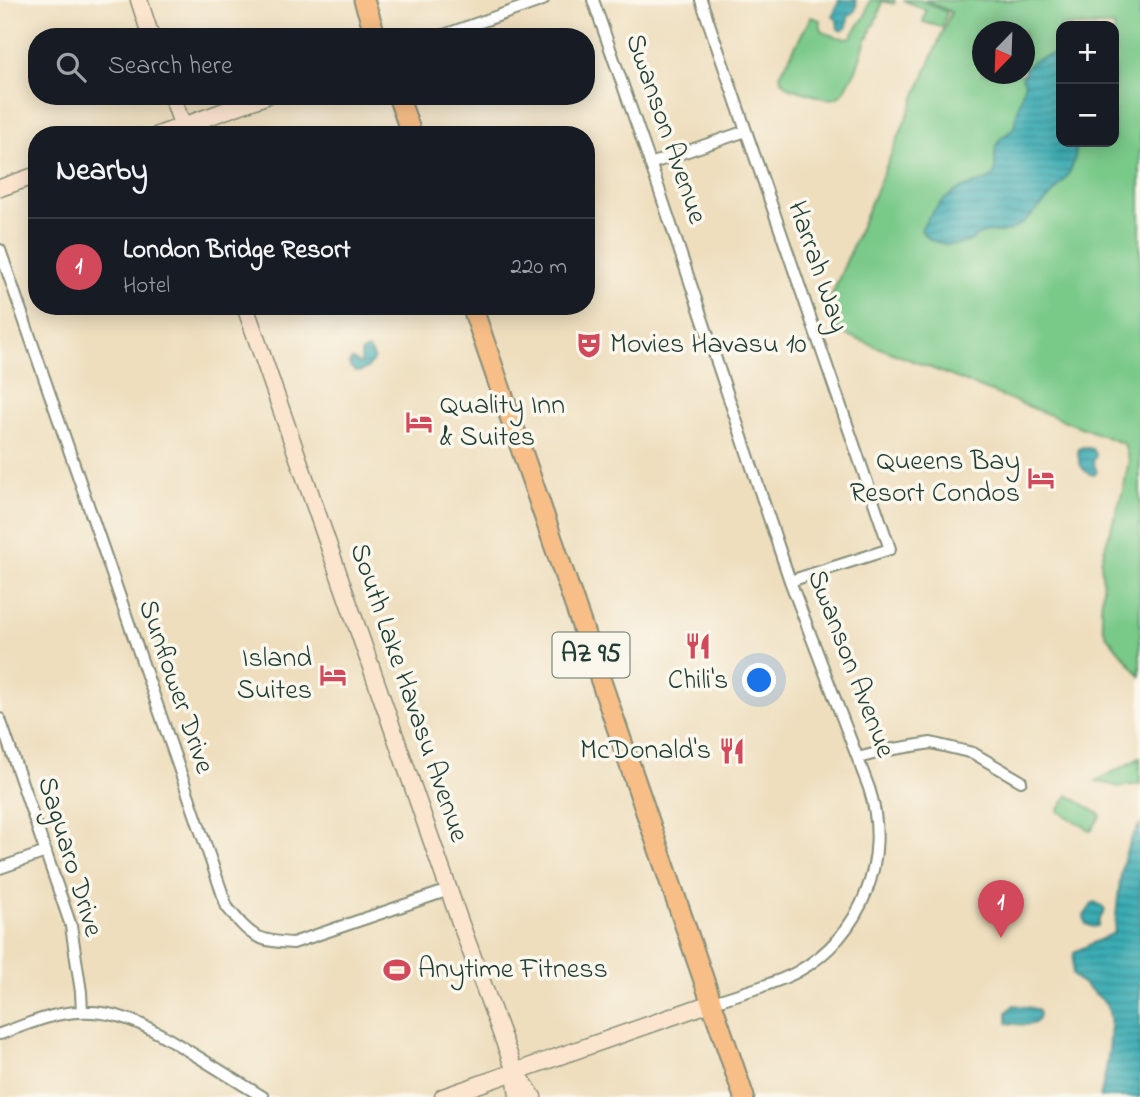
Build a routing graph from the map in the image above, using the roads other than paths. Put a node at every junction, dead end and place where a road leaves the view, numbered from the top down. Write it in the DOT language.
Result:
graph roads {
  1 [pos="139,0"];
  2 [pos="364,0"];
  3 [pos="543,0"];
  4 [pos="593,0"];
  5 [pos="701,0"];
  6 [pos="148,28"];
  7 [pos="373,28"];
  8 [pos="464,28"];
  9 [pos="175,105"];
  10 [pos="245,105"];
  11 [pos="401,105"];
  12 [pos="182,126"];
  13 [pos="196,126"];
  14 [pos="409,126"];
  15 [pos="746,131"];
  16 [pos="650,164"];
  17 [pos="28,178"];
  18 [pos="0,188"];
  19 [pos="0,250"];
  20 [pos="248,315"];
  21 [pos="474,315"];
  22 [pos="790,581"];
  23 [pos="0,719"];
  24 [pos="858,758"];
  25 [pos="1021,781"];
  26 [pos="46,852"];
  27 [pos="0,868"];
  28 [pos="449,890"];
  29 [pos="711,1003"];
  30 [pos="82,1012"];
  31 [pos="0,1034"];
  32 [pos="515,1071"];
  33 [pos="263,1097"];
  34 [pos="443,1097"];
  35 [pos="518,1097"];
  36 [pos="533,1097"];
  37 [pos="744,1097"];
  1 -- 6 [label="main road"];
  2 -- 7 [label="highway"];
  3 -- 8 [label="street"];
  4 -- 16 [label="street, Swanson Avenue"];
  5 -- 15 [label="street, Harrah Way"];
  9 -- 12 [label="main road"];
  10 -- 13 [label="main road"];
  11 -- 14 [label="highway"];
  15 -- 16 [label="street"];
  15 -- 22 [label="street, Harrah Way"];
  16 -- 22 [label="street, Swanson Avenue"];
  17 -- 18 [label="main road"];
  19 -- 28 [label="street, Sunflower Drive"];
  20 -- 28 [label="main road, South Lake Havasu Avenue"];
  21 -- 29 [label="highway, AZ 95"];
  22 -- 24 [label="street, Swanson Avenue"];
  23 -- 26 [label="street, Saguaro Drive"];
  24 -- 25 [label="street"];
  24 -- 29 [label="street, Swanson Avenue"];
  26 -- 27 [label="street"];
  26 -- 30 [label="street, Saguaro Drive"];
  28 -- 32 [label="main road, South Lake Havasu Avenue"];
  29 -- 32 [label="main road, Swanson Avenue"];
  29 -- 37 [label="highway, AZ 95"];
  30 -- 31 [label="street"];
  30 -- 33 [label="street"];
  32 -- 34 [label="main road, Swanson Avenue"];
  32 -- 35 [label="main road, South Lake Havasu Avenue"];
  32 -- 36 [label="main road"];
}
